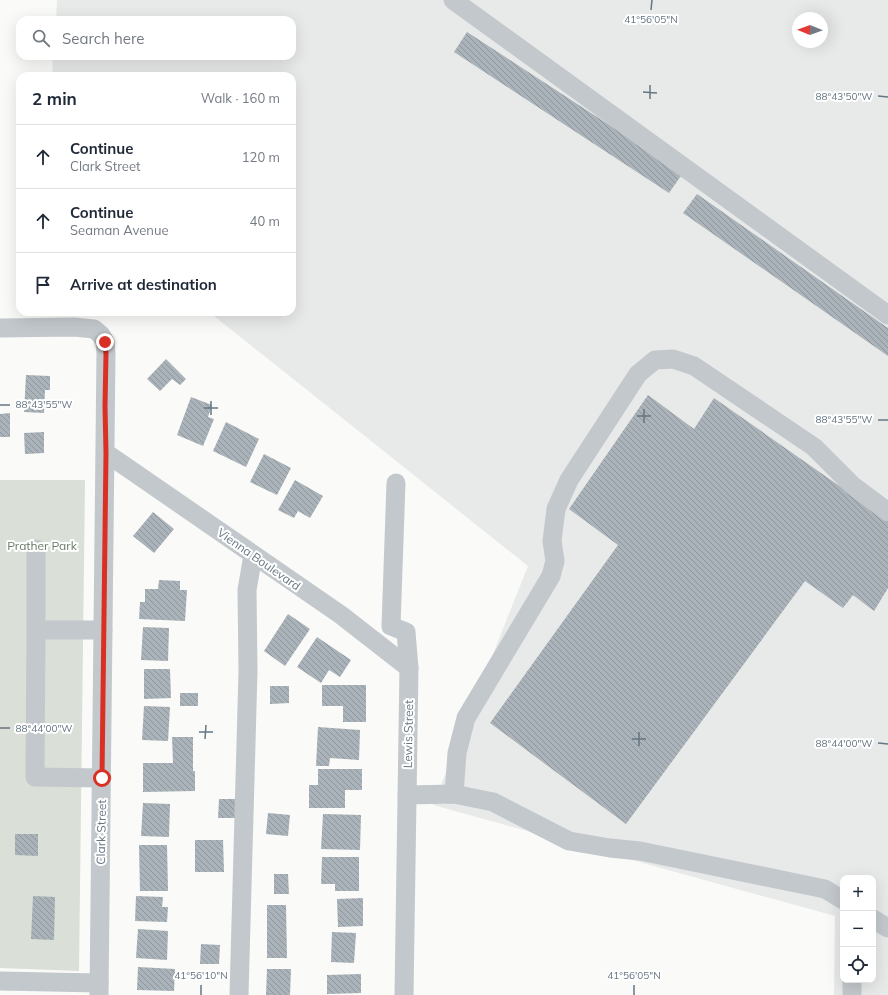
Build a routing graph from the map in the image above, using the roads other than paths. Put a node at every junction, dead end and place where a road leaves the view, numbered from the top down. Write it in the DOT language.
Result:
graph roads {
  1 [pos="453,0"];
  2 [pos="888,315"];
  3 [pos="0,328"];
  4 [pos="106,453"];
  5 [pos="396,483"];
  6 [pos="888,512"];
  7 [pos="36,549"];
  8 [pos="253,555"];
  9 [pos="36,630"];
  10 [pos="104,630"];
  11 [pos="410,668"];
  12 [pos="102,778"];
  13 [pos="454,794"];
  14 [pos="407,795"];
  15 [pos="840,898"];
  16 [pos="876,921"];
  17 [pos="888,928"];
  18 [pos="0,981"];
  19 [pos="852,983"];
  20 [pos="99,989"];
  21 [pos="239,995"];
  22 [pos="404,995"];
  23 [pos="852,995"];
  1 -- 2 [label="street"];
  3 -- 4 [label="street, Clark Street"];
  4 -- 8 [label="street, Vienna Boulevard"];
  4 -- 10 [label="street, Clark Street"];
  5 -- 11 [label="street, Lewis Street"];
  6 -- 13 [label="street"];
  7 -- 9 [label="street"];
  8 -- 11 [label="street, Vienna Boulevard"];
  8 -- 21 [label="street"];
  9 -- 10 [label="street"];
  9 -- 12 [label="street"];
  10 -- 12 [label="street, Clark Street"];
  11 -- 14 [label="street, Lewis Street"];
  12 -- 20 [label="street, Clark Street"];
  13 -- 14 [label="street"];
  13 -- 15 [label="street"];
  14 -- 22 [label="street, Lewis Street"];
  16 -- 17 [label="street"];
  18 -- 20 [label="street"];
  19 -- 23 [label="street"];
}
